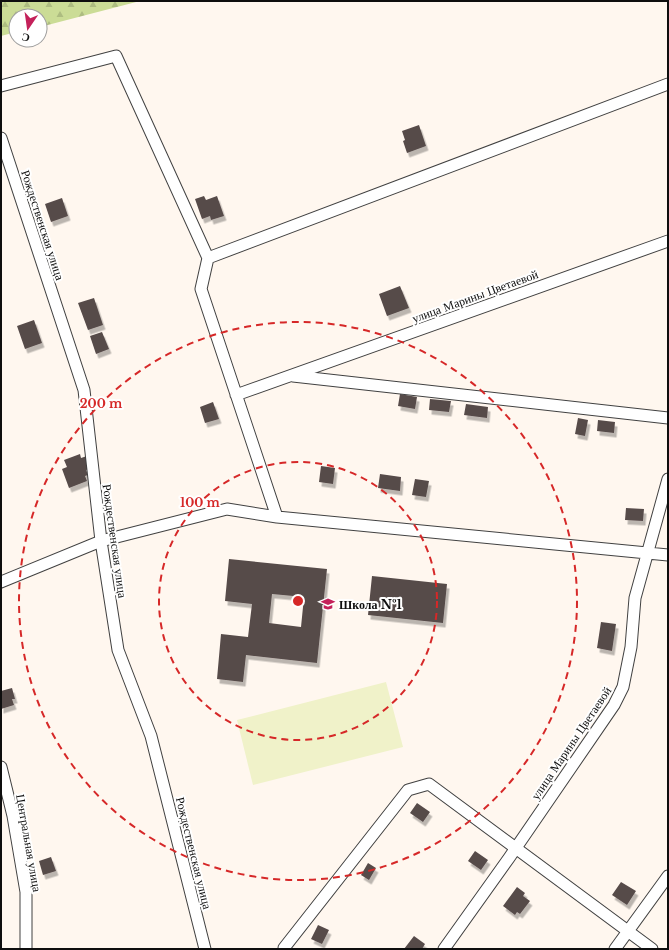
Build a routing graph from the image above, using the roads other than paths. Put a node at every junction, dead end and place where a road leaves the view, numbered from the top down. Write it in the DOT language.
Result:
graph roads {
  1 [pos="668,84"];
  2 [pos="1,86"];
  3 [pos="1,138"];
  4 [pos="668,241"];
  5 [pos="208,258"];
  6 [pos="290,376"];
  7 [pos="236,395"];
  8 [pos="668,418"];
  9 [pos="668,479"];
  10 [pos="277,518"];
  11 [pos="101,541"];
  12 [pos="648,552"];
  13 [pos="668,555"];
  14 [pos="1,582"];
  15 [pos="1,766"];
  16 [pos="516,848"];
  17 [pos="668,876"];
  18 [pos="628,931"];
  19 [pos="284,948"];
  20 [pos="26,949"];
  21 [pos="205,949"];
  22 [pos="444,949"];
  23 [pos="615,949"];
  24 [pos="652,949"];
  1 -- 5 [label="street"];
  2 -- 5 [label="street"];
  3 -- 11 [label="street, Рождественская улица"];
  4 -- 6 [label="street, улица Марины Цветаевой"];
  5 -- 7 [label="street"];
  6 -- 7 [label="street, улица Марины Цветаевой"];
  6 -- 8 [label="street, улица Марины Цветаевой"];
  7 -- 10 [label="street"];
  9 -- 12 [label="street, улица Марины Цветаевой"];
  10 -- 11 [label="street"];
  10 -- 12 [label="street"];
  11 -- 14 [label="street"];
  11 -- 21 [label="street, Рождественская улица"];
  12 -- 13 [label="street"];
  12 -- 16 [label="street, улица Марины Цветаевой"];
  15 -- 20 [label="street, Центральная улица"];
  16 -- 18 [label="street"];
  16 -- 19 [label="street"];
  16 -- 22 [label="street, улица Марины Цветаевой"];
  17 -- 18 [label="street"];
  18 -- 23 [label="street"];
  18 -- 24 [label="street"];
}
